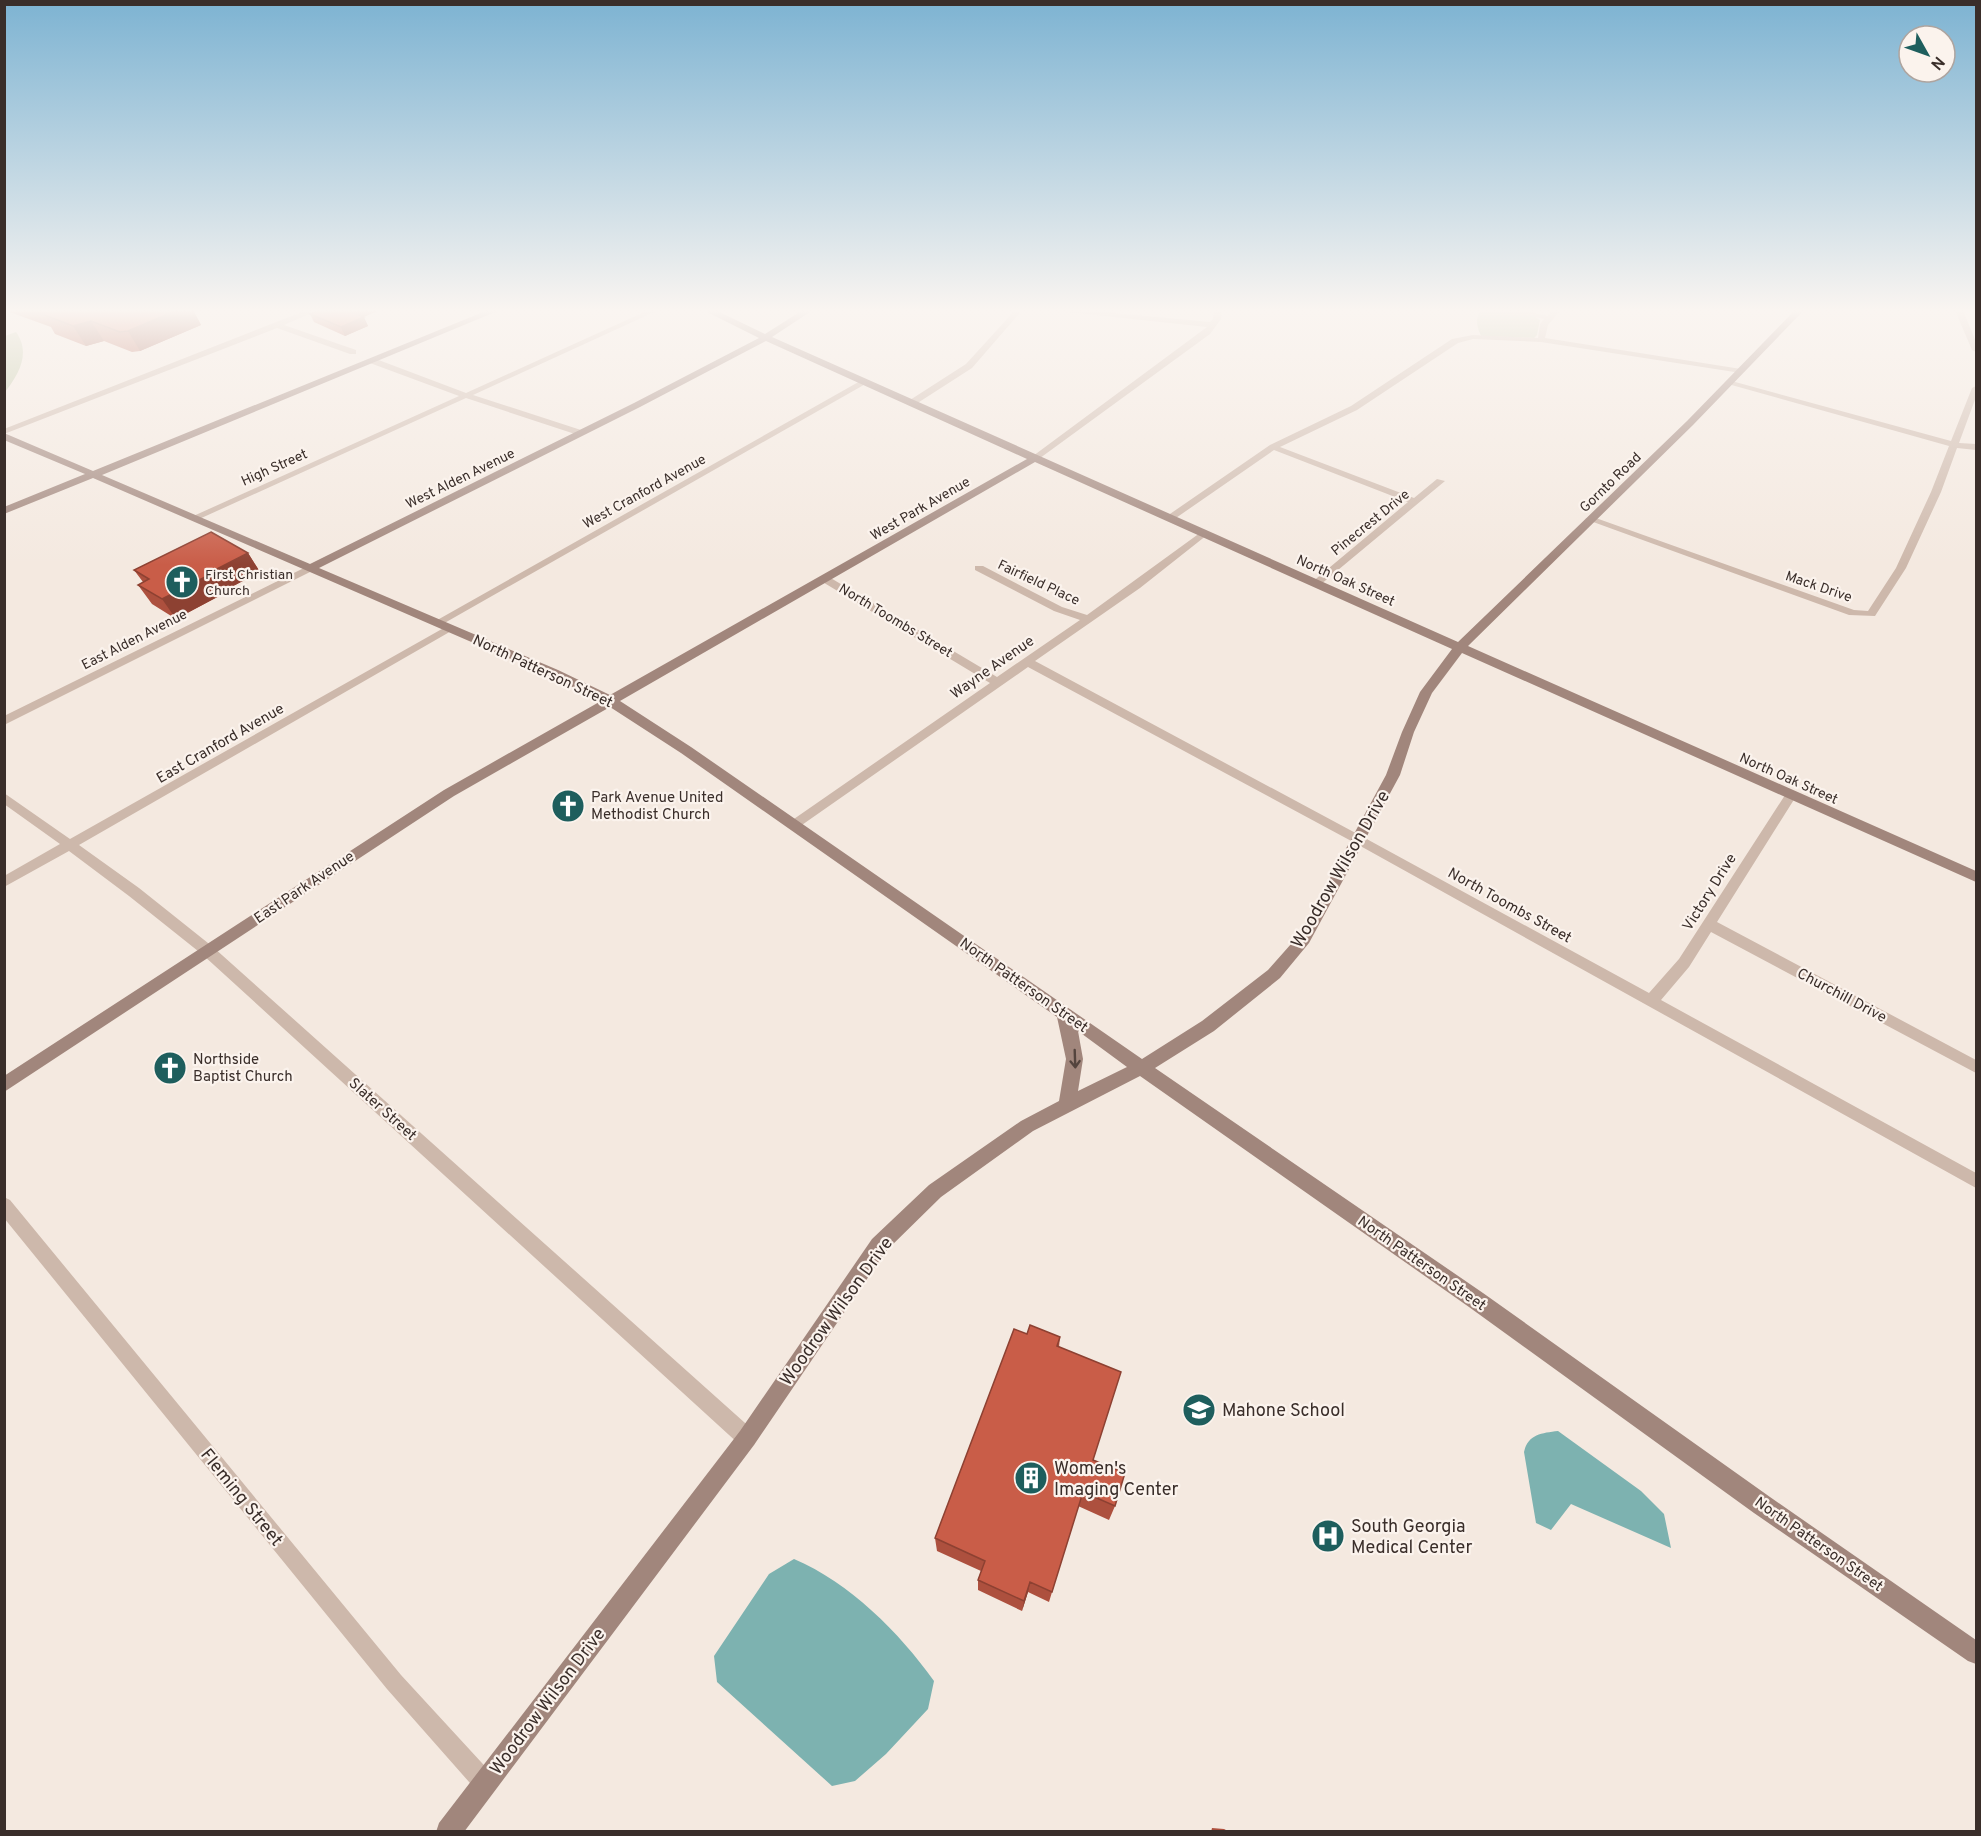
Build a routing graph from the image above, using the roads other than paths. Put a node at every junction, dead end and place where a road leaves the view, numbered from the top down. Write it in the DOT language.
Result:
graph roads {
  1 [pos="105,394"];
  2 [pos="293,394"];
  3 [pos="460,394"];
  4 [pos="471,394"];
  5 [pos="657,394"];
  6 [pos="845,394"];
  7 [pos="893,394"];
  8 [pos="926,394"];
  9 [pos="1125,394"];
  10 [pos="1375,394"];
  11 [pos="1719,394"];
  12 [pos="1773,394"];
  13 [pos="1975,394"];
  14 [pos="466,396"];
  15 [pos="913,402"];
  16 [pos="580,433"];
  17 [pos="4,434"];
  18 [pos="1955,445"];
  19 [pos="1273,447"];
  20 [pos="1977,447"];
  21 [pos="1036,458"];
  22 [pos="95,474"];
  23 [pos="1440,481"];
  24 [pos="1416,502"];
  25 [pos="4,511"];
  26 [pos="194,518"];
  27 [pos="1170,518"];
  28 [pos="1590,519"];
  29 [pos="1204,533"];
  30 [pos="309,568"];
  31 [pos="979,568"];
  32 [pos="825,579"];
  33 [pos="1316,583"];
  34 [pos="1088,619"];
  35 [pos="443,626"];
  36 [pos="1460,647"];
  37 [pos="1026,661"];
  38 [pos="997,682"];
  39 [pos="609,700"];
  40 [pos="4,722"];
  41 [pos="1791,795"];
  42 [pos="4,796"];
  43 [pos="795,824"];
  44 [pos="1359,840"];
  45 [pos="70,845"];
  46 [pos="1977,877"];
  47 [pos="4,882"];
  48 [pos="1708,924"];
  49 [pos="208,951"];
  50 [pos="1650,1002"];
  51 [pos="1064,1013"];
  52 [pos="1142,1067"];
  53 [pos="1977,1067"];
  54 [pos="4,1085"];
  55 [pos="1066,1106"];
  56 [pos="1977,1181"];
  57 [pos="4,1205"];
  58 [pos="747,1438"];
  59 [pos="1977,1653"];
  60 [pos="485,1783"];
  61 [pos="448,1832"];
  1 -- 17 [label="street"];
  2 -- 22 [label="main road"];
  3 -- 14 [label="street"];
  4 -- 14 [label="street, High Street"];
  5 -- 16 [label="main road, West Alden Avenue"];
  6 -- 35 [label="street, West Cranford Avenue"];
  7 -- 15 [label="main road, North Oak Street"];
  8 -- 15 [label="street"];
  9 -- 21 [label="street, West Park Avenue"];
  10 -- 19 [label="street"];
  11 -- 28 [label="main road, Gornto Road"];
  12 -- 18 [label="street"];
  13 -- 18 [label="street, Mack Drive"];
  14 -- 16 [label="street"];
  14 -- 26 [label="street, High Street"];
  15 -- 21 [label="main road, North Oak Street"];
  16 -- 30 [label="main road, West Alden Avenue"];
  17 -- 22 [label="main road, North Patterson Street"];
  18 -- 20 [label="street"];
  18 -- 28 [label="street, Mack Drive"];
  19 -- 24 [label="street"];
  19 -- 27 [label="street"];
  21 -- 27 [label="main road, North Oak Street"];
  21 -- 32 [label="main road, West Park Avenue"];
  22 -- 25 [label="main road"];
  22 -- 26 [label="main road, North Patterson Street"];
  23 -- 24 [label="street, Pinecrest Drive"];
  24 -- 33 [label="street, Pinecrest Drive"];
  26 -- 30 [label="main road, North Patterson Street"];
  27 -- 29 [label="main road, North Oak Street"];
  28 -- 36 [label="main road, Gornto Road"];
  29 -- 33 [label="main road, North Oak Street"];
  29 -- 34 [label="street, Wayne Avenue"];
  30 -- 35 [label="main road, North Patterson Street"];
  30 -- 40 [label="street, East Alden Avenue"];
  31 -- 34 [label="street, Fairfield Place"];
  32 -- 38 [label="street, North Toombs Street"];
  32 -- 39 [label="main road, West Park Avenue"];
  33 -- 36 [label="main road, North Oak Street"];
  34 -- 37 [label="street, Wayne Avenue"];
  35 -- 39 [label="main road, North Patterson Street"];
  35 -- 45 [label="street, East Cranford Avenue"];
  36 -- 41 [label="main road, North Oak Street"];
  36 -- 44 [label="main road, Woodrow Wilson Drive"];
  37 -- 38 [label="street, Wayne Avenue"];
  37 -- 44 [label="street, North Toombs Street"];
  38 -- 43 [label="street, Wayne Avenue"];
  39 -- 43 [label="main road, North Patterson Street"];
  39 -- 49 [label="main road, East Park Avenue"];
  41 -- 46 [label="main road, North Oak Street"];
  41 -- 48 [label="street, Victory Drive"];
  42 -- 45 [label="street, Slater Street"];
  43 -- 51 [label="main road, North Patterson Street"];
  44 -- 50 [label="street, North Toombs Street"];
  44 -- 52 [label="main road, Woodrow Wilson Drive"];
  45 -- 47 [label="street, East Cranford Avenue"];
  45 -- 49 [label="street, Slater Street"];
  48 -- 50 [label="street, Victory Drive"];
  48 -- 53 [label="street, Churchill Drive"];
  49 -- 54 [label="main road, East Park Avenue"];
  49 -- 58 [label="street, Slater Street"];
  50 -- 56 [label="street, North Toombs Street"];
  51 -- 52 [label="main road, North Patterson Street"];
  51 -- 55 [label="main road, one-way"];
  52 -- 55 [label="main road, Woodrow Wilson Drive"];
  52 -- 59 [label="main road, North Patterson Street"];
  55 -- 58 [label="main road, Woodrow Wilson Drive"];
  57 -- 60 [label="street, Fleming Street"];
  58 -- 60 [label="main road, Woodrow Wilson Drive"];
  60 -- 61 [label="main road, Woodrow Wilson Drive"];
}
